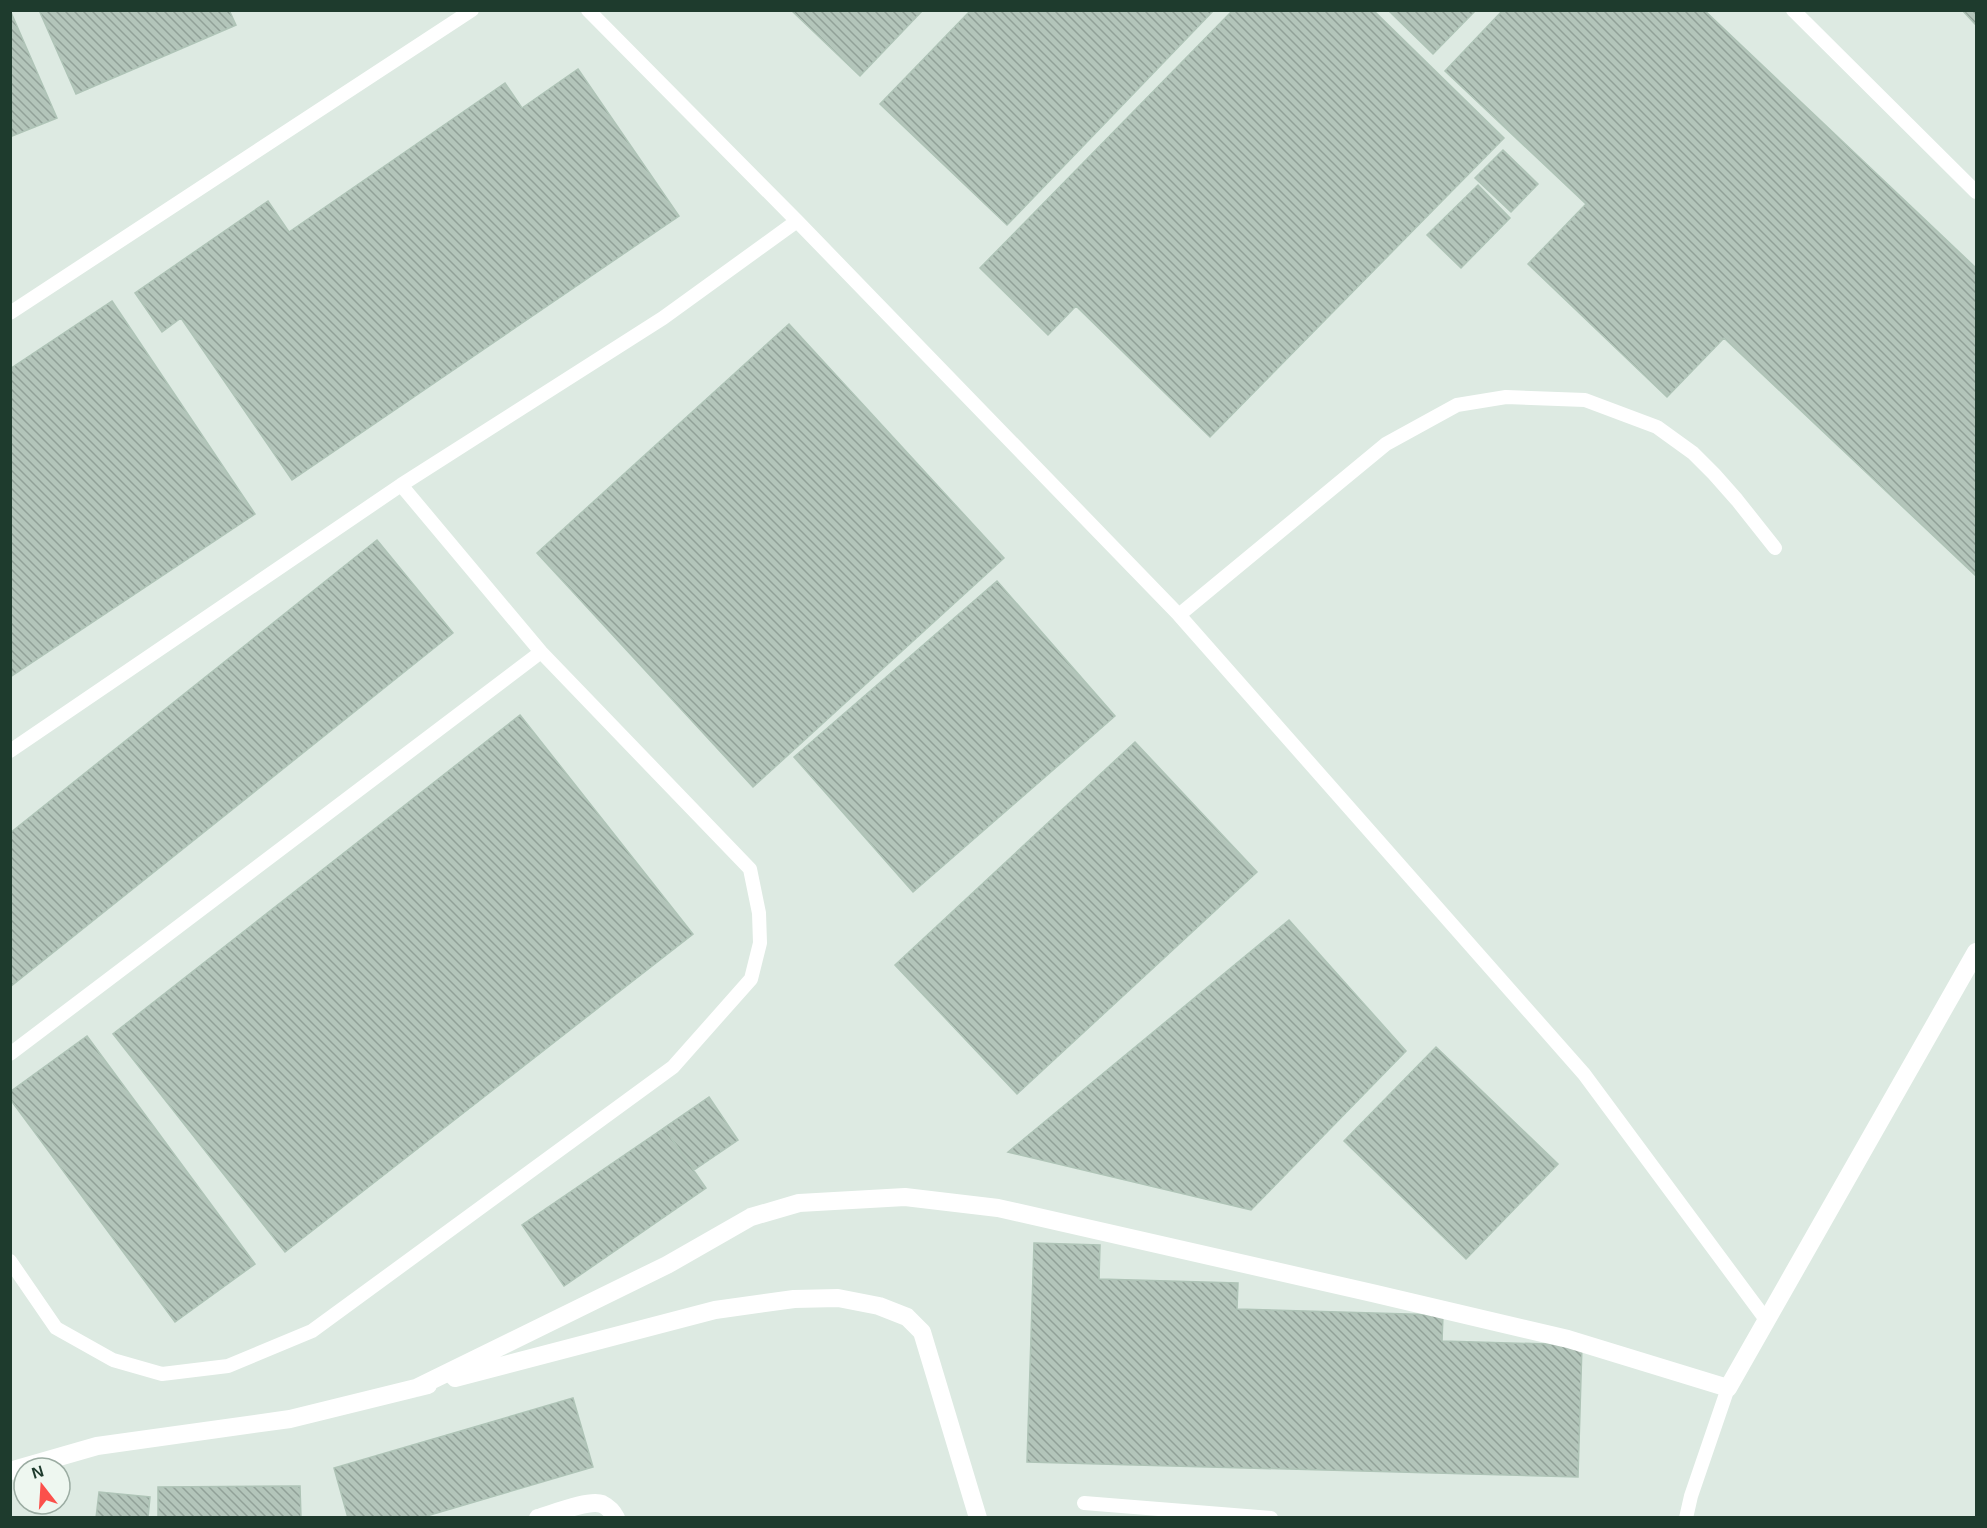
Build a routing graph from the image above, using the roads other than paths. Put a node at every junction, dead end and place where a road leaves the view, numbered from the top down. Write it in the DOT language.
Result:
graph roads {
  1 [pos="472,10"];
  2 [pos="588,10"];
  3 [pos="1793,10"];
  4 [pos="1977,192"];
  5 [pos="797,221"];
  6 [pos="10,313"];
  7 [pos="401,485"];
  8 [pos="1775,548"];
  9 [pos="1179,615"];
  10 [pos="541,652"];
  11 [pos="10,751"];
  12 [pos="1977,952"];
  13 [pos="10,1054"];
  14 [pos="10,1261"];
  15 [pos="1767,1321"];
  16 [pos="416,1388"];
  17 [pos="1728,1388"];
  18 [pos="10,1471"];
  19 [pos="1084,1503"];
  20 [pos="538,1518"];
  21 [pos="616,1518"];
  22 [pos="978,1518"];
  23 [pos="1270,1518"];
  24 [pos="1686,1518"];
  1 -- 6 [label="lane"];
  2 -- 5 [label="lane"];
  3 -- 4 [label="lane"];
  5 -- 7 [label="lane"];
  5 -- 9 [label="lane"];
  7 -- 10 [label="lane"];
  7 -- 11 [label="lane"];
  8 -- 9 [label="lane"];
  9 -- 15 [label="lane"];
  10 -- 13 [label="lane"];
  10 -- 14 [label="lane"];
  12 -- 15 [label="street"];
  15 -- 17 [label="street"];
  16 -- 17 [label="street"];
  16 -- 18 [label="street"];
  16 -- 22 [label="street"];
  17 -- 24 [label="lane"];
  19 -- 23 [label="lane"];
  20 -- 21 [label="street"];
}
